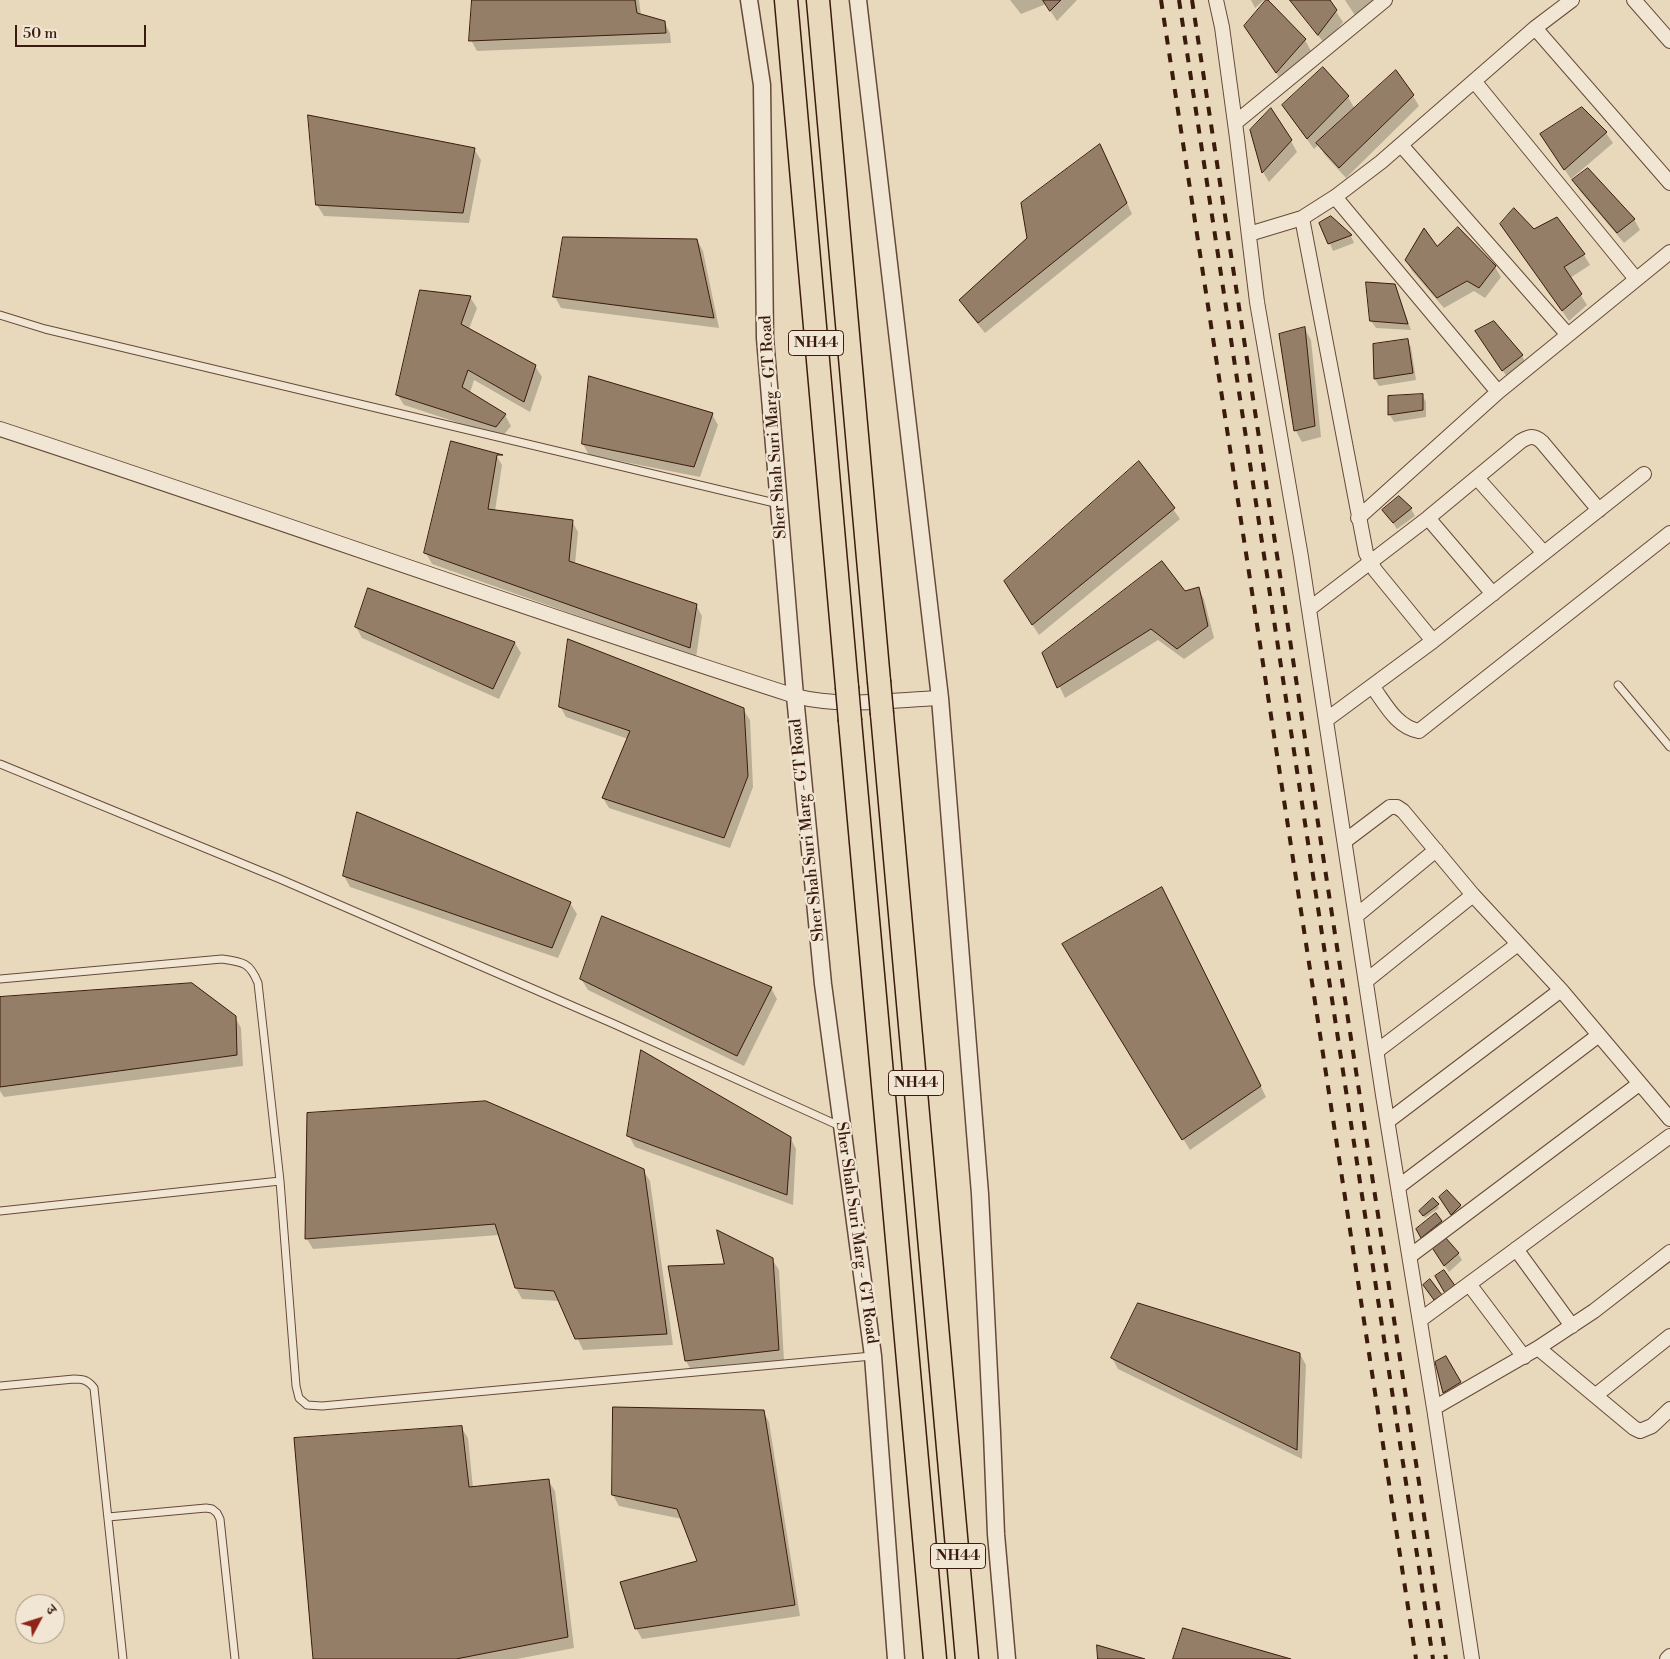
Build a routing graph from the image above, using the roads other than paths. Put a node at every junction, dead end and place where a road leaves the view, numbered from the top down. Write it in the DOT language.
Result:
graph roads {
  1 [pos="749,0"];
  2 [pos="786,0"];
  3 [pos="818,0"];
  4 [pos="858,0"];
  5 [pos="1216,0"];
  6 [pos="1384,0"];
  7 [pos="1572,0"];
  8 [pos="1634,0"];
  9 [pos="1535,28"];
  10 [pos="1670,41"];
  11 [pos="1474,80"];
  12 [pos="1234,123"];
  13 [pos="1401,145"];
  14 [pos="1670,183"];
  15 [pos="1335,197"];
  16 [pos="1302,218"];
  17 [pos="1249,234"];
  18 [pos="1670,252"];
  19 [pos="1636,279"];
  20 [pos="0,315"];
  21 [pos="1568,335"];
  22 [pos="1498,392"];
  23 [pos="0,429"];
  24 [pos="1644,474"];
  25 [pos="1477,478"];
  26 [pos="779,504"];
  27 [pos="1599,510"];
  28 [pos="1358,518"];
  29 [pos="1428,518"];
  30 [pos="1670,534"];
  31 [pos="1544,553"];
  32 [pos="1369,562"];
  33 [pos="1493,594"];
  34 [pos="1309,609"];
  35 [pos="1432,641"];
  36 [pos="1618,685"];
  37 [pos="1372,686"];
  38 [pos="795,696"];
  39 [pos="940,698"];
  40 [pos="1326,720"];
  41 [pos="1670,747"];
  42 [pos="0,764"];
  43 [pos="1345,841"];
  44 [pos="1436,850"];
  45 [pos="1473,895"];
  46 [pos="1356,916"];
  47 [pos="1518,944"];
  48 [pos="0,980"];
  49 [pos="1366,981"];
  50 [pos="1561,990"];
  51 [pos="1599,1035"];
  52 [pos="1377,1051"];
  53 [pos="1639,1084"];
  54 [pos="1670,1119"];
  55 [pos="1388,1121"];
  56 [pos="842,1127"];
  57 [pos="1670,1136"];
  58 [pos="280,1181"];
  59 [pos="1398,1187"];
  60 [pos="0,1211"];
  61 [pos="1516,1249"];
  62 [pos="1670,1252"];
  63 [pos="1410,1256"];
  64 [pos="1469,1284"];
  65 [pos="1420,1320"];
  66 [pos="1572,1326"];
  67 [pos="1670,1336"];
  68 [pos="1538,1348"];
  69 [pos="873,1356"];
  70 [pos="1524,1357"];
  71 [pos="0,1386"];
  72 [pos="1596,1396"];
  73 [pos="1434,1408"];
  74 [pos="1670,1408"];
  75 [pos="108,1517"];
  76 [pos="1670,1656"];
  77 [pos="123,1659"];
  78 [pos="235,1659"];
  79 [pos="896,1659"];
  80 [pos="935,1659"];
  81 [pos="967,1659"];
  82 [pos="1007,1659"];
  83 [pos="1472,1659"];
  84 [pos="1667,1659"];
  1 -- 26 [label="street, Sher Shah Suri Marg - GT Road"];
  2 -- 80 [label="highway, NH44, bridge"];
  3 -- 81 [label="highway, NH44, bridge"];
  4 -- 39 [label="street"];
  5 -- 12 [label="street"];
  6 -- 12 [label="street"];
  7 -- 9 [label="street"];
  8 -- 10 [label="street"];
  9 -- 11 [label="street"];
  9 -- 14 [label="street"];
  11 -- 13 [label="street"];
  11 -- 19 [label="street"];
  12 -- 17 [label="street"];
  13 -- 15 [label="street"];
  13 -- 21 [label="street"];
  15 -- 16 [label="street"];
  15 -- 22 [label="street"];
  16 -- 17 [label="street"];
  16 -- 28 [label="street"];
  17 -- 34 [label="street"];
  18 -- 19 [label="street"];
  19 -- 21 [label="street"];
  20 -- 26 [label="lane"];
  21 -- 22 [label="street"];
  22 -- 28 [label="street"];
  23 -- 38 [label="street"];
  24 -- 27 [label="street"];
  25 -- 27 [label="street"];
  25 -- 29 [label="street"];
  25 -- 31 [label="street"];
  26 -- 38 [label="street, Sher Shah Suri Marg - GT Road"];
  27 -- 31 [label="street"];
  28 -- 32 [label="street"];
  29 -- 32 [label="street"];
  29 -- 33 [label="street"];
  30 -- 37 [label="street"];
  31 -- 33 [label="street"];
  32 -- 34 [label="street"];
  32 -- 35 [label="street"];
  33 -- 35 [label="street"];
  34 -- 40 [label="street"];
  35 -- 37 [label="street"];
  36 -- 41 [label="lane"];
  37 -- 40 [label="street"];
  38 -- 39 [label="street"];
  38 -- 56 [label="street, Sher Shah Suri Marg - GT Road"];
  39 -- 82 [label="street"];
  40 -- 43 [label="street"];
  42 -- 56 [label="lane"];
  43 -- 44 [label="street"];
  43 -- 46 [label="street"];
  44 -- 45 [label="street"];
  44 -- 46 [label="street"];
  45 -- 47 [label="street"];
  45 -- 49 [label="street"];
  46 -- 49 [label="street"];
  47 -- 50 [label="street"];
  47 -- 52 [label="street"];
  48 -- 58 [label="lane"];
  49 -- 52 [label="street"];
  50 -- 51 [label="street"];
  50 -- 55 [label="street"];
  51 -- 53 [label="street"];
  51 -- 59 [label="street"];
  52 -- 55 [label="street"];
  53 -- 54 [label="street"];
  53 -- 63 [label="street"];
  55 -- 59 [label="street"];
  56 -- 69 [label="street, Sher Shah Suri Marg - GT Road"];
  57 -- 61 [label="street"];
  58 -- 60 [label="lane"];
  58 -- 69 [label="lane"];
  59 -- 63 [label="street"];
  61 -- 64 [label="street"];
  61 -- 66 [label="street"];
  62 -- 66 [label="street"];
  63 -- 65 [label="street"];
  64 -- 65 [label="street"];
  64 -- 70 [label="street"];
  65 -- 73 [label="street"];
  66 -- 68 [label="street"];
  67 -- 72 [label="street"];
  68 -- 70 [label="street"];
  68 -- 72 [label="street"];
  69 -- 79 [label="street, Sher Shah Suri Marg - GT Road"];
  70 -- 73 [label="street"];
  71 -- 75 [label="lane"];
  72 -- 74 [label="street"];
  73 -- 83 [label="street"];
  75 -- 77 [label="lane"];
  75 -- 78 [label="lane"];
  76 -- 84 [label="street"];
}
